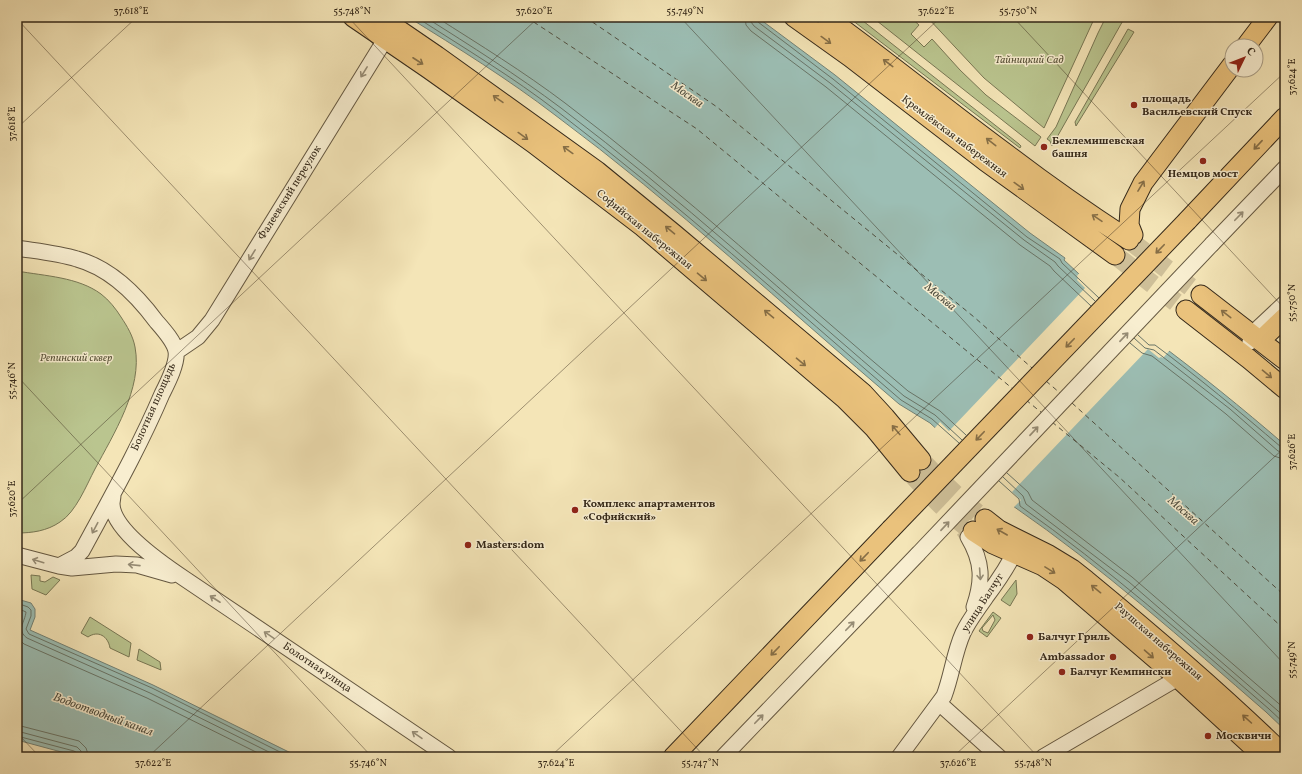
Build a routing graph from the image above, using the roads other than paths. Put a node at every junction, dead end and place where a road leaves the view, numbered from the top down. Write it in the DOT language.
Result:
graph roads {
  1 [pos="353,17"];
  2 [pos="794,17"];
  3 [pos="826,17"];
  4 [pos="1268,17"];
  5 [pos="386,28"];
  6 [pos="1252,38"];
  7 [pos="1224,75"];
  8 [pos="1285,117"];
  9 [pos="1285,168"];
  10 [pos="17,248"];
  11 [pos="1115,255"];
  12 [pos="1201,294"];
  13 [pos="1285,303"];
  14 [pos="1186,310"];
  15 [pos="1285,317"];
  16 [pos="1253,344"];
  17 [pos="176,352"];
  18 [pos="1285,360"];
  19 [pos="1285,389"];
  20 [pos="916,466"];
  21 [pos="114,494"];
  22 [pos="975,529"];
  23 [pos="1017,548"];
  24 [pos="17,555"];
  25 [pos="59,566"];
  26 [pos="185,579"];
  27 [pos="970,620"];
  28 [pos="1178,678"];
  29 [pos="939,703"];
  30 [pos="1285,756"];
  31 [pos="449,757"];
  32 [pos="673,757"];
  33 [pos="723,757"];
  34 [pos="899,757"];
  35 [pos="999,757"];
  36 [pos="1043,757"];
  37 [pos="1264,757"];
  1 -- 5 [label="main road, Софийская набережная"];
  2 -- 11 [label="main road, Кремлёвская набережная, one-way"];
  3 -- 7 [label="main road, Кремлёвская набережная"];
  4 -- 6 [label="main road"];
  5 -- 17 [label="street, Фалеевский переулок, one-way"];
  5 -- 20 [label="main road, Софийская набережная"];
  8 -- 32 [label="main road, one-way, bridge"];
  33 -- 9 [label="street, one-way, bridge"];
  10 -- 17 [label="street, Болотная площадь"];
  16 -- 12 [label="main road, one-way"];
  13 -- 16 [label="street"];
  14 -- 16 [label="main road"];
  15 -- 16 [label="main road"];
  16 -- 18 [label="main road"];
  16 -- 19 [label="main road, one-way"];
  17 -- 21 [label="street, Болотная площадь"];
  21 -- 25 [label="street, Болотная площадь, one-way"];
  21 -- 26 [label="street, Болотная улица"];
  22 -- 23 [label="main road"];
  22 -- 27 [label="street, one-way"];
  23 -- 27 [label="street, улица Балчуг"];
  23 -- 28 [label="main road, Раушская набережная, one-way"];
  30 -- 23 [label="main road, Раушская набережная, one-way"];
  25 -- 24 [label="street, Болотная улица, one-way"];
  26 -- 25 [label="street, Болотная улица, one-way"];
  31 -- 26 [label="street, Болотная улица, one-way"];
  27 -- 29 [label="street, улица Балчуг"];
  28 -- 36 [label="street"];
  28 -- 37 [label="main road, Раушская набережная"];
  29 -- 34 [label="street, улица Балчуг"];
  29 -- 35 [label="street"];
}
